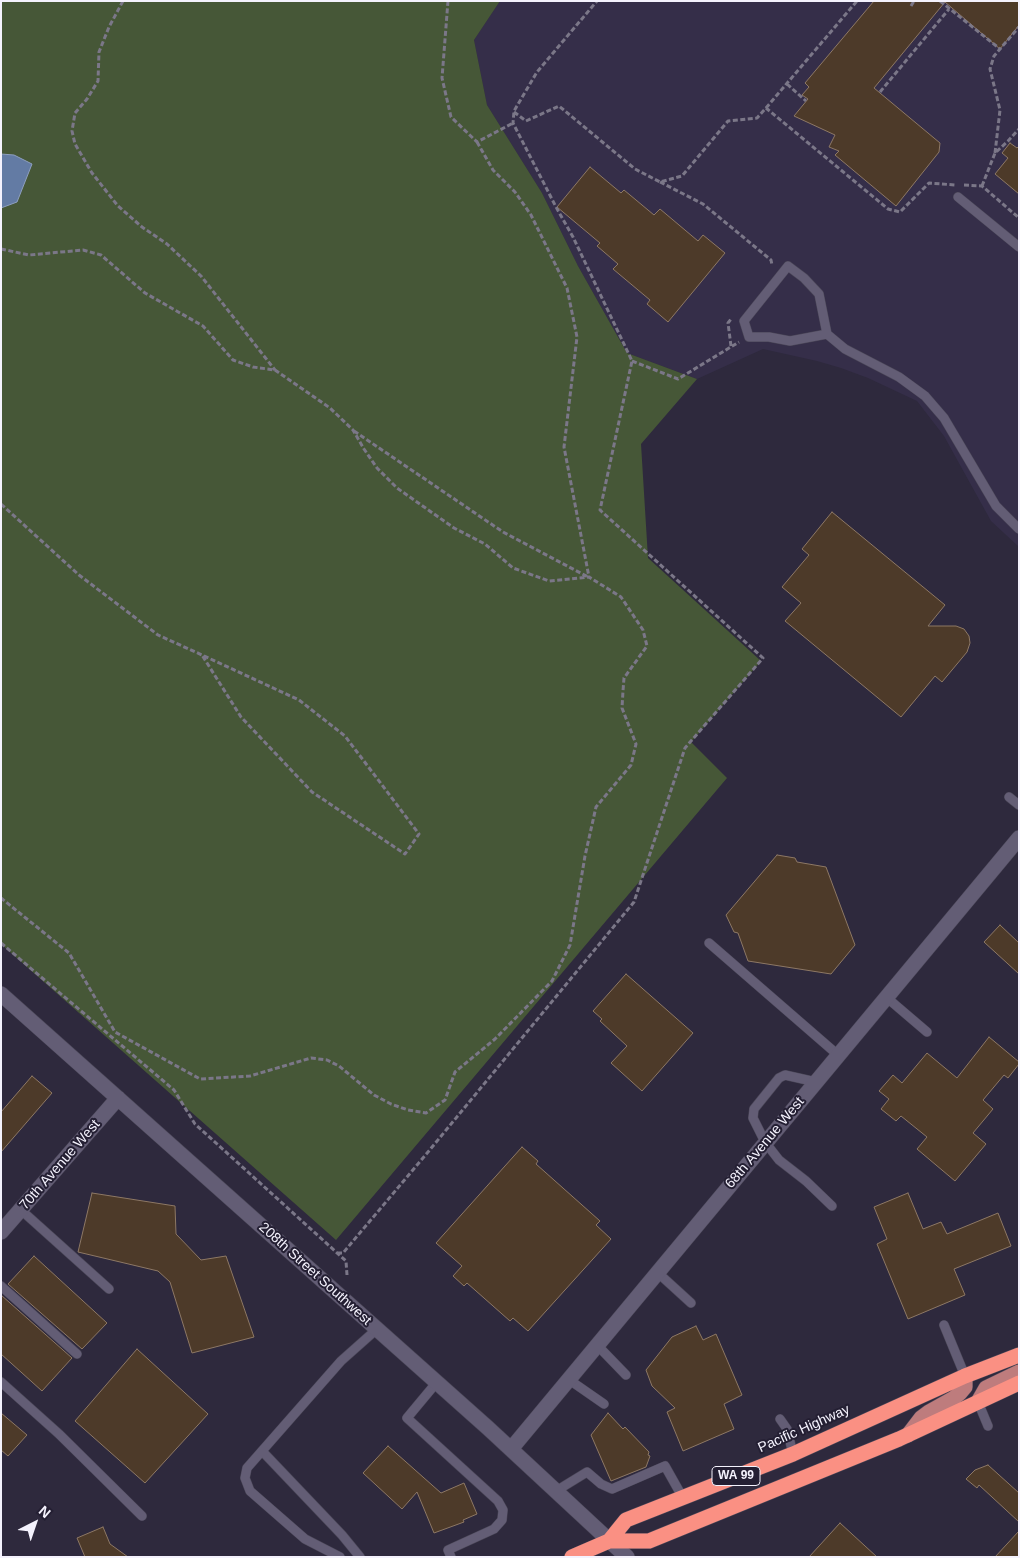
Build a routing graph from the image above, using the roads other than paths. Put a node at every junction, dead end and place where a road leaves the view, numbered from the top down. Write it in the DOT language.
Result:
graph roads {
  1 [pos="958,197"];
  2 [pos="1019,247"];
  3 [pos="827,334"];
  4 [pos="1019,529"];
  5 [pos="1009,797"];
  6 [pos="1019,805"];
  7 [pos="1019,838"];
  8 [pos="709,943"];
  9 [pos="1,994"];
  10 [pos="886,998"];
  11 [pos="927,1032"];
  12 [pos="838,1055"];
  13 [pos="816,1082"];
  14 [pos="118,1098"];
  15 [pos="765,1142"];
  16 [pos="832,1206"];
  17 [pos="21,1210"];
  18 [pos="1,1232"];
  19 [pos="657,1272"];
  20 [pos="1,1286"];
  21 [pos="109,1289"];
  22 [pos="691,1303"];
  23 [pos="944,1325"];
  24 [pos="377,1329"];
  25 [pos="597,1345"];
  26 [pos="77,1354"];
  27 [pos="1019,1354"];
  28 [pos="1019,1372"];
  29 [pos="626,1375"];
  30 [pos="965,1376"];
  31 [pos="568,1379"];
  32 [pos="1,1382"];
  33 [pos="436,1382"];
  34 [pos="1017,1388"];
  35 [pos="978,1402"];
  36 [pos="604,1404"];
  37 [pos="780,1419"];
  38 [pos="988,1426"];
  39 [pos="908,1435"];
  40 [pos="510,1448"];
  41 [pos="262,1451"];
  42 [pos="793,1454"];
  43 [pos="556,1491"];
  44 [pos="683,1498"];
  45 [pos="142,1516"];
  46 [pos="610,1540"];
  47 [pos="340,1557"];
  48 [pos="360,1557"];
  49 [pos="451,1557"];
  50 [pos="572,1557"];
  51 [pos="627,1557"];
  1 -- 2 [label="lane"];
  3 -- 3 [label="lane"];
  3 -- 4 [label="lane"];
  5 -- 6 [label="lane"];
  7 -- 10 [label="street, 68th Avenue West"];
  8 -- 12 [label="lane"];
  9 -- 14 [label="street, 208th Street Southwest"];
  10 -- 11 [label="lane"];
  10 -- 12 [label="street, 68th Avenue West"];
  12 -- 13 [label="street, 68th Avenue West"];
  13 -- 15 [label="street, 68th Avenue West"];
  13 -- 15 [label="lane"];
  14 -- 17 [label="street, 70th Avenue West"];
  14 -- 24 [label="street, 208th Street Southwest"];
  15 -- 16 [label="lane"];
  15 -- 19 [label="street, 68th Avenue West"];
  17 -- 18 [label="street, 70th Avenue West"];
  17 -- 21 [label="lane"];
  19 -- 22 [label="lane"];
  19 -- 25 [label="street, 68th Avenue West"];
  20 -- 26 [label="lane"];
  23 -- 30 [label="lane"];
  24 -- 33 [label="street, 208th Street Southwest"];
  24 -- 41 [label="lane"];
  25 -- 29 [label="lane"];
  25 -- 31 [label="street, 68th Avenue West"];
  27 -- 30 [label="highway, Pacific Highway / WA 99"];
  28 -- 35 [label="main road"];
  30 -- 39 [label="main road"];
  30 -- 42 [label="highway, Pacific Highway / WA 99"];
  31 -- 36 [label="lane"];
  31 -- 40 [label="street, 68th Avenue West"];
  32 -- 45 [label="lane"];
  33 -- 40 [label="street, 208th Street Southwest"];
  33 -- 49 [label="lane"];
  34 -- 35 [label="highway, Pacific Highway / WA 99"];
  35 -- 38 [label="lane"];
  35 -- 39 [label="highway, Pacific Highway / WA 99"];
  37 -- 42 [label="lane"];
  39 -- 46 [label="highway, Pacific Highway / WA 99"];
  40 -- 43 [label="street, 208th Street Southwest"];
  41 -- 47 [label="lane"];
  41 -- 48 [label="lane"];
  42 -- 44 [label="highway, Pacific Highway / WA 99"];
  43 -- 44 [label="lane"];
  43 -- 46 [label="street, 208th Street Southwest"];
  44 -- 46 [label="highway, Pacific Highway / WA 99"];
  46 -- 50 [label="highway, Pacific Highway / WA 99"];
  46 -- 51 [label="street, 208th Street Southwest"];
}
